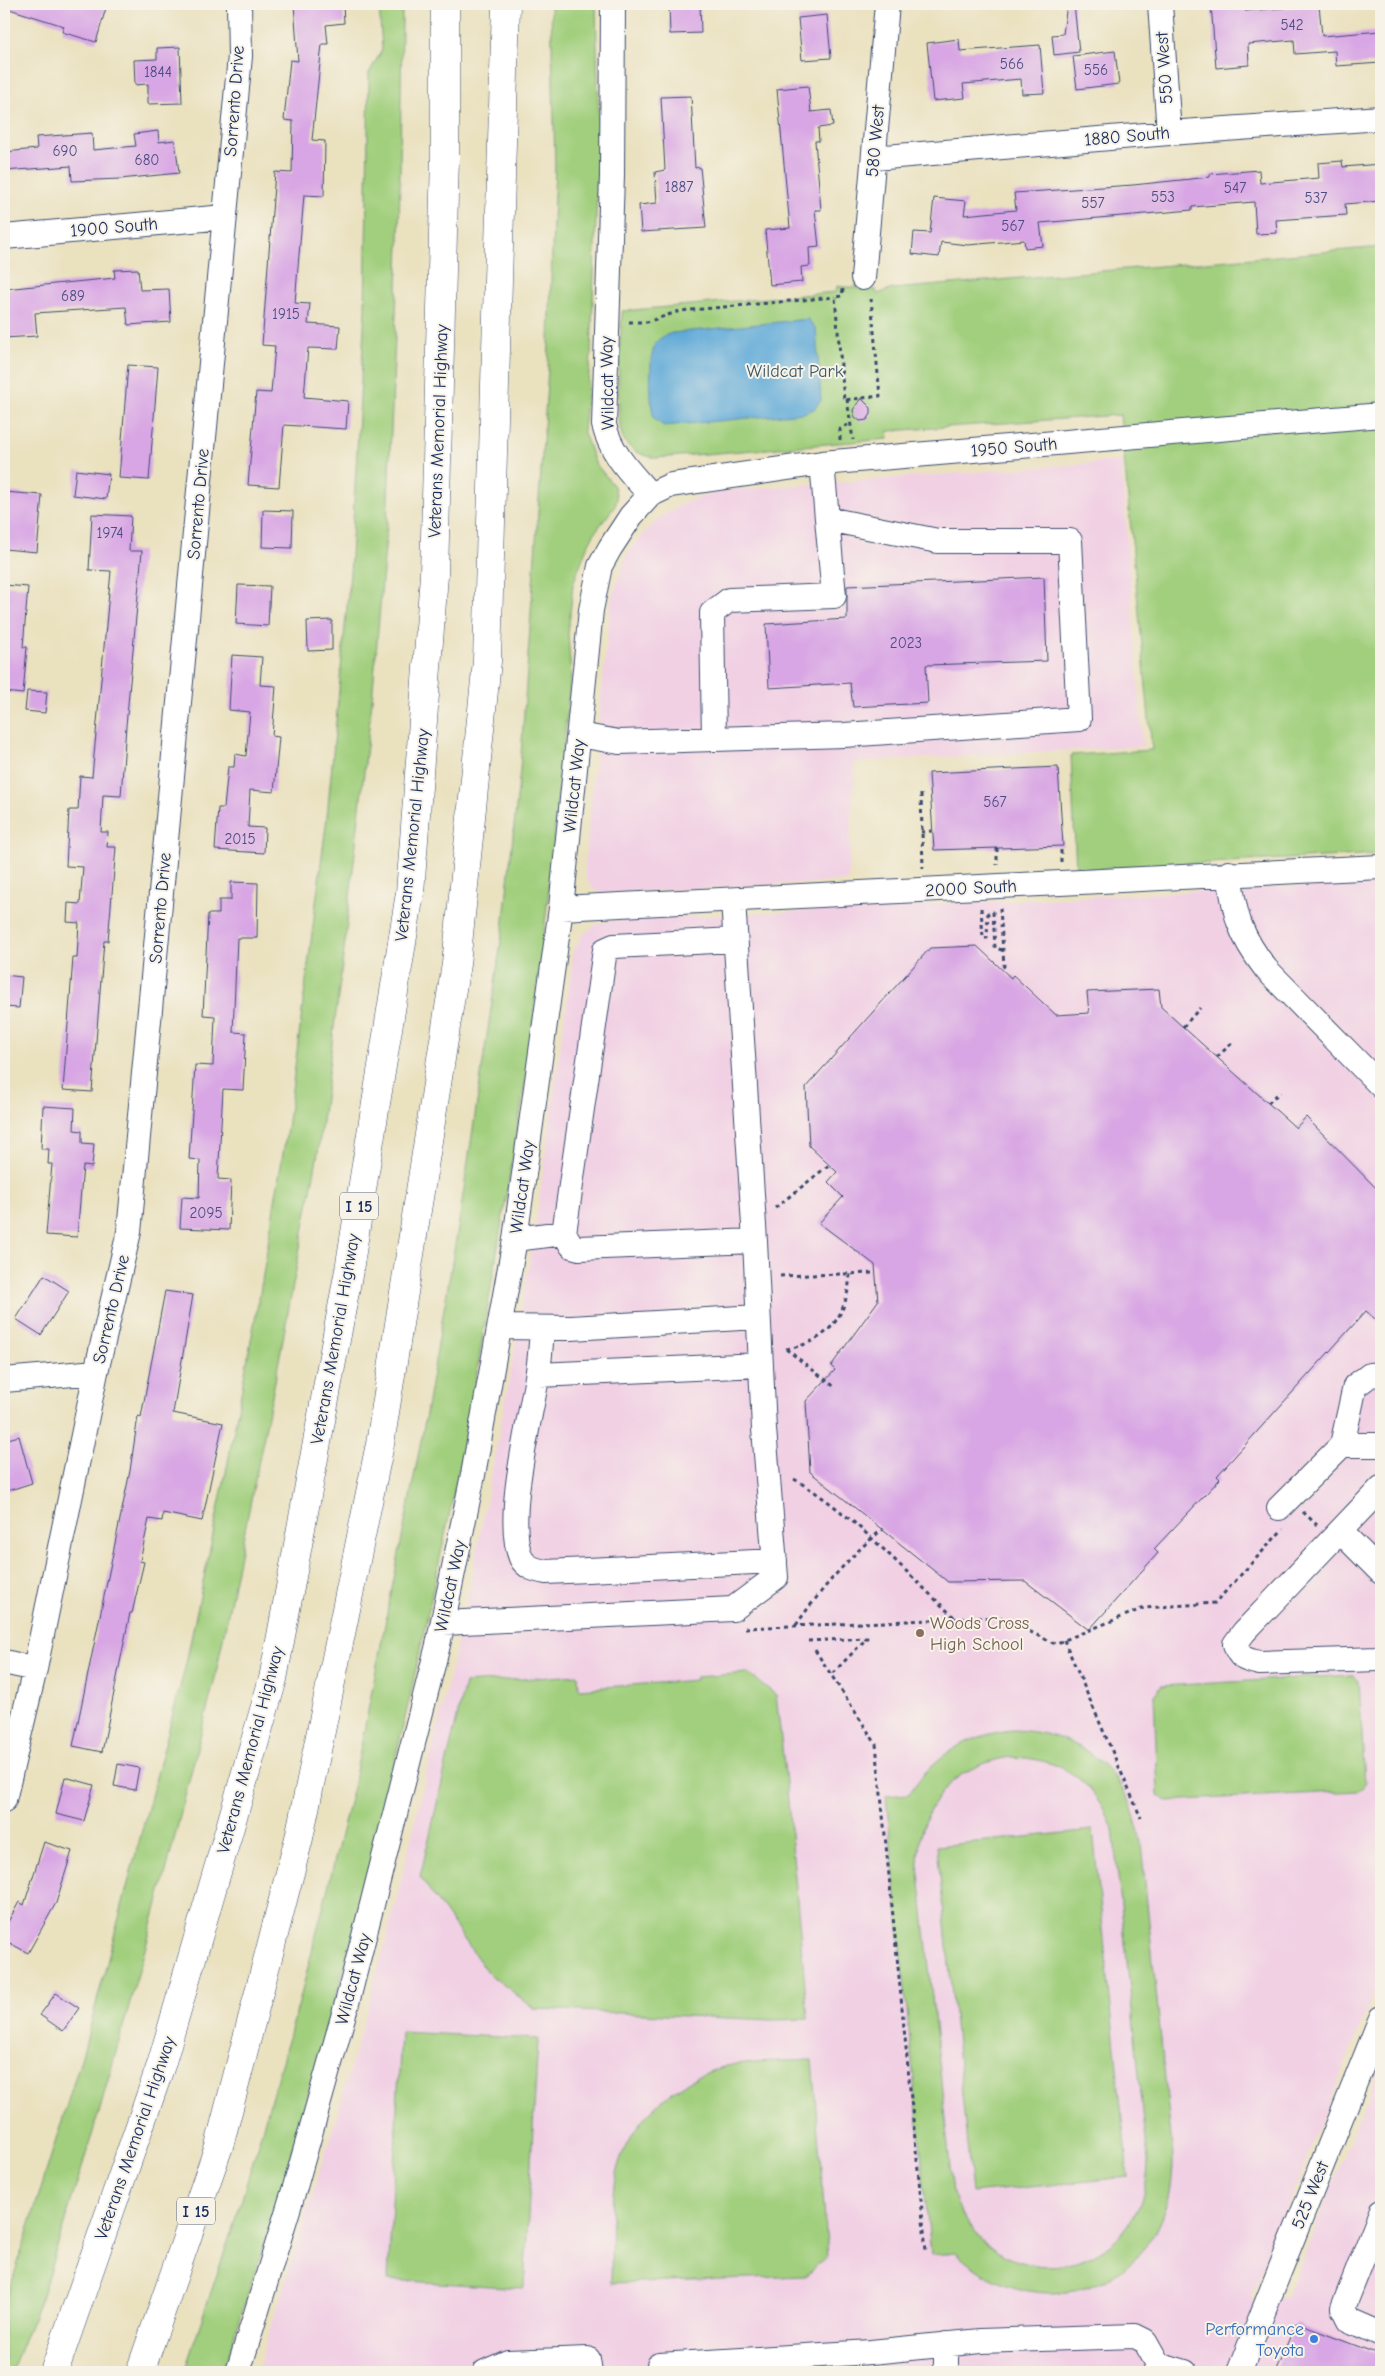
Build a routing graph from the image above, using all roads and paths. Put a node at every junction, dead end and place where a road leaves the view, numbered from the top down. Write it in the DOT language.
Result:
graph roads {
  1 [pos="239,4"];
  2 [pos="445,4"];
  3 [pos="506,4"];
  4 [pos="613,4"];
  5 [pos="887,4"];
  6 [pos="1160,4"];
  7 [pos="1381,118"];
  8 [pos="1169,133"];
  9 [pos="874,158"];
  10 [pos="225,217"];
  11 [pos="4,237"];
  12 [pos="859,287"];
  13 [pos="835,297"];
  14 [pos="628,322"];
  15 [pos="847,399"];
  16 [pos="1381,416"];
  17 [pos="850,424"];
  18 [pos="853,440"];
  19 [pos="840,441"];
  20 [pos="822,463"];
  21 [pos="650,496"];
  22 [pos="827,519"];
  23 [pos="579,735"];
  24 [pos="714,739"];
  25 [pos="921,794"];
  26 [pos="932,831"];
  27 [pos="921,832"];
  28 [pos="997,848"];
  29 [pos="988,866"];
  30 [pos="1381,867"];
  31 [pos="932,868"];
  32 [pos="1228,874"];
  33 [pos="733,900"];
  34 [pos="999,905"];
  35 [pos="981,906"];
  36 [pos="562,908"];
  37 [pos="735,940"];
  38 [pos="1002,950"];
  39 [pos="1001,969"];
  40 [pos="1200,1008"];
  41 [pos="1183,1027"];
  42 [pos="1233,1042"];
  43 [pos="1217,1057"];
  44 [pos="1381,1085"];
  45 [pos="1280,1092"];
  46 [pos="1268,1103"];
  47 [pos="829,1165"];
  48 [pos="775,1208"];
  49 [pos="564,1233"];
  50 [pos="515,1239"];
  51 [pos="755,1241"];
  52 [pos="875,1273"];
  53 [pos="850,1274"];
  54 [pos="780,1276"];
  55 [pos="758,1317"];
  56 [pos="500,1327"];
  57 [pos="542,1328"];
  58 [pos="760,1365"];
  59 [pos="96,1372"];
  60 [pos="1381,1374"];
  61 [pos="538,1375"];
  62 [pos="4,1380"];
  63 [pos="836,1388"];
  64 [pos="1342,1445"];
  65 [pos="1381,1445"];
  66 [pos="794,1479"];
  67 [pos="1381,1488"];
  68 [pos="1289,1514"];
  69 [pos="1330,1529"];
  70 [pos="883,1530"];
  71 [pos="870,1539"];
  72 [pos="775,1561"];
  73 [pos="1381,1572"];
  74 [pos="954,1618"];
  75 [pos="443,1622"];
  76 [pos="796,1625"];
  77 [pos="737,1628"];
  78 [pos="1064,1640"];
  79 [pos="808,1641"];
  80 [pos="815,1650"];
  81 [pos="1381,1657"];
  82 [pos="4,1662"];
  83 [pos="35,1669"];
  84 [pos="831,1674"];
  85 [pos="4,1800"];
  86 [pos="1141,1818"];
  87 [pos="1378,2034"];
  88 [pos="1381,2212"];
  89 [pos="926,2251"];
  90 [pos="1381,2334"];
  91 [pos="946,2344"];
  92 [pos="659,2365"];
  93 [pos="1170,2370"];
  94 [pos="244,2371"];
  95 [pos="54,2372"];
  96 [pos="140,2372"];
  97 [pos="485,2372"];
  98 [pos="590,2372"];
  99 [pos="946,2372"];
  100 [pos="1239,2372"];
  1 -- 10 [label="street, Sorrento Drive"];
  2 -- 95 [label="highway, Veterans Memorial Highway / I 15"];
  3 -- 96 [label="highway, I 15"];
  4 -- 21 [label="street, Wildcat Way"];
  5 -- 9 [label="street, 580 West"];
  6 -- 8 [label="street, 550 West"];
  7 -- 8 [label="street, 1880 South"];
  8 -- 9 [label="street, 1880 South"];
  9 -- 12 [label="street, 580 West"];
  10 -- 11 [label="street, 1900 South"];
  10 -- 59 [label="street, Sorrento Drive"];
  12 -- 13 [label="path"];
  12 -- 15 [label="path"];
  13 -- 14 [label="path"];
  13 -- 15 [label="path"];
  15 -- 17 [label="path"];
  16 -- 20 [label="street, 1950 South"];
  17 -- 18 [label="path"];
  17 -- 19 [label="path"];
  20 -- 21 [label="street, 1950 South"];
  20 -- 22 [label="street"];
  21 -- 23 [label="street, Wildcat Way"];
  22 -- 24 [label="street"];
  22 -- 24 [label="street"];
  23 -- 24 [label="street"];
  23 -- 36 [label="street, Wildcat Way"];
  25 -- 27 [label="path"];
  26 -- 27 [label="path"];
  27 -- 31 [label="path"];
  28 -- 29 [label="path"];
  30 -- 32 [label="street, 2000 South"];
  32 -- 33 [label="street, 2000 South"];
  32 -- 44 [label="street"];
  33 -- 36 [label="street, 2000 South"];
  33 -- 37 [label="street"];
  34 -- 38 [label="path"];
  35 -- 38 [label="path"];
  36 -- 50 [label="street, Wildcat Way"];
  37 -- 49 [label="street"];
  37 -- 51 [label="street"];
  38 -- 39 [label="path"];
  40 -- 41 [label="path"];
  42 -- 43 [label="path"];
  45 -- 46 [label="path"];
  47 -- 48 [label="path"];
  49 -- 50 [label="street"];
  49 -- 51 [label="street"];
  50 -- 56 [label="street, Wildcat Way"];
  51 -- 55 [label="street"];
  52 -- 53 [label="path"];
  53 -- 54 [label="path"];
  53 -- 63 [label="path"];
  55 -- 57 [label="street"];
  55 -- 58 [label="street"];
  56 -- 57 [label="street"];
  56 -- 75 [label="street, Wildcat Way"];
  57 -- 61 [label="street"];
  58 -- 61 [label="street"];
  58 -- 72 [label="street"];
  59 -- 62 [label="street"];
  59 -- 83 [label="street, Sorrento Drive"];
  60 -- 64 [label="street"];
  61 -- 72 [label="street"];
  64 -- 65 [label="street"];
  64 -- 68 [label="street"];
  66 -- 71 [label="path"];
  67 -- 69 [label="street"];
  68 -- 69 [label="path"];
  68 -- 78 [label="path"];
  69 -- 73 [label="street"];
  69 -- 81 [label="street"];
  70 -- 71 [label="path"];
  71 -- 74 [label="path"];
  71 -- 76 [label="path"];
  72 -- 75 [label="street"];
  74 -- 76 [label="path"];
  74 -- 78 [label="path"];
  75 -- 94 [label="street, Wildcat Way"];
  76 -- 77 [label="path"];
  78 -- 86 [label="path"];
  79 -- 84 [label="path"];
  80 -- 84 [label="path"];
  82 -- 83 [label="street"];
  83 -- 85 [label="street, Sorrento Drive"];
  84 -- 89 [label="path"];
  87 -- 100 [label="street, 525 West"];
  88 -- 90 [label="street"];
  91 -- 92 [label="street"];
  91 -- 93 [label="street"];
  91 -- 99 [label="street"];
  97 -- 98 [label="street"];
}
